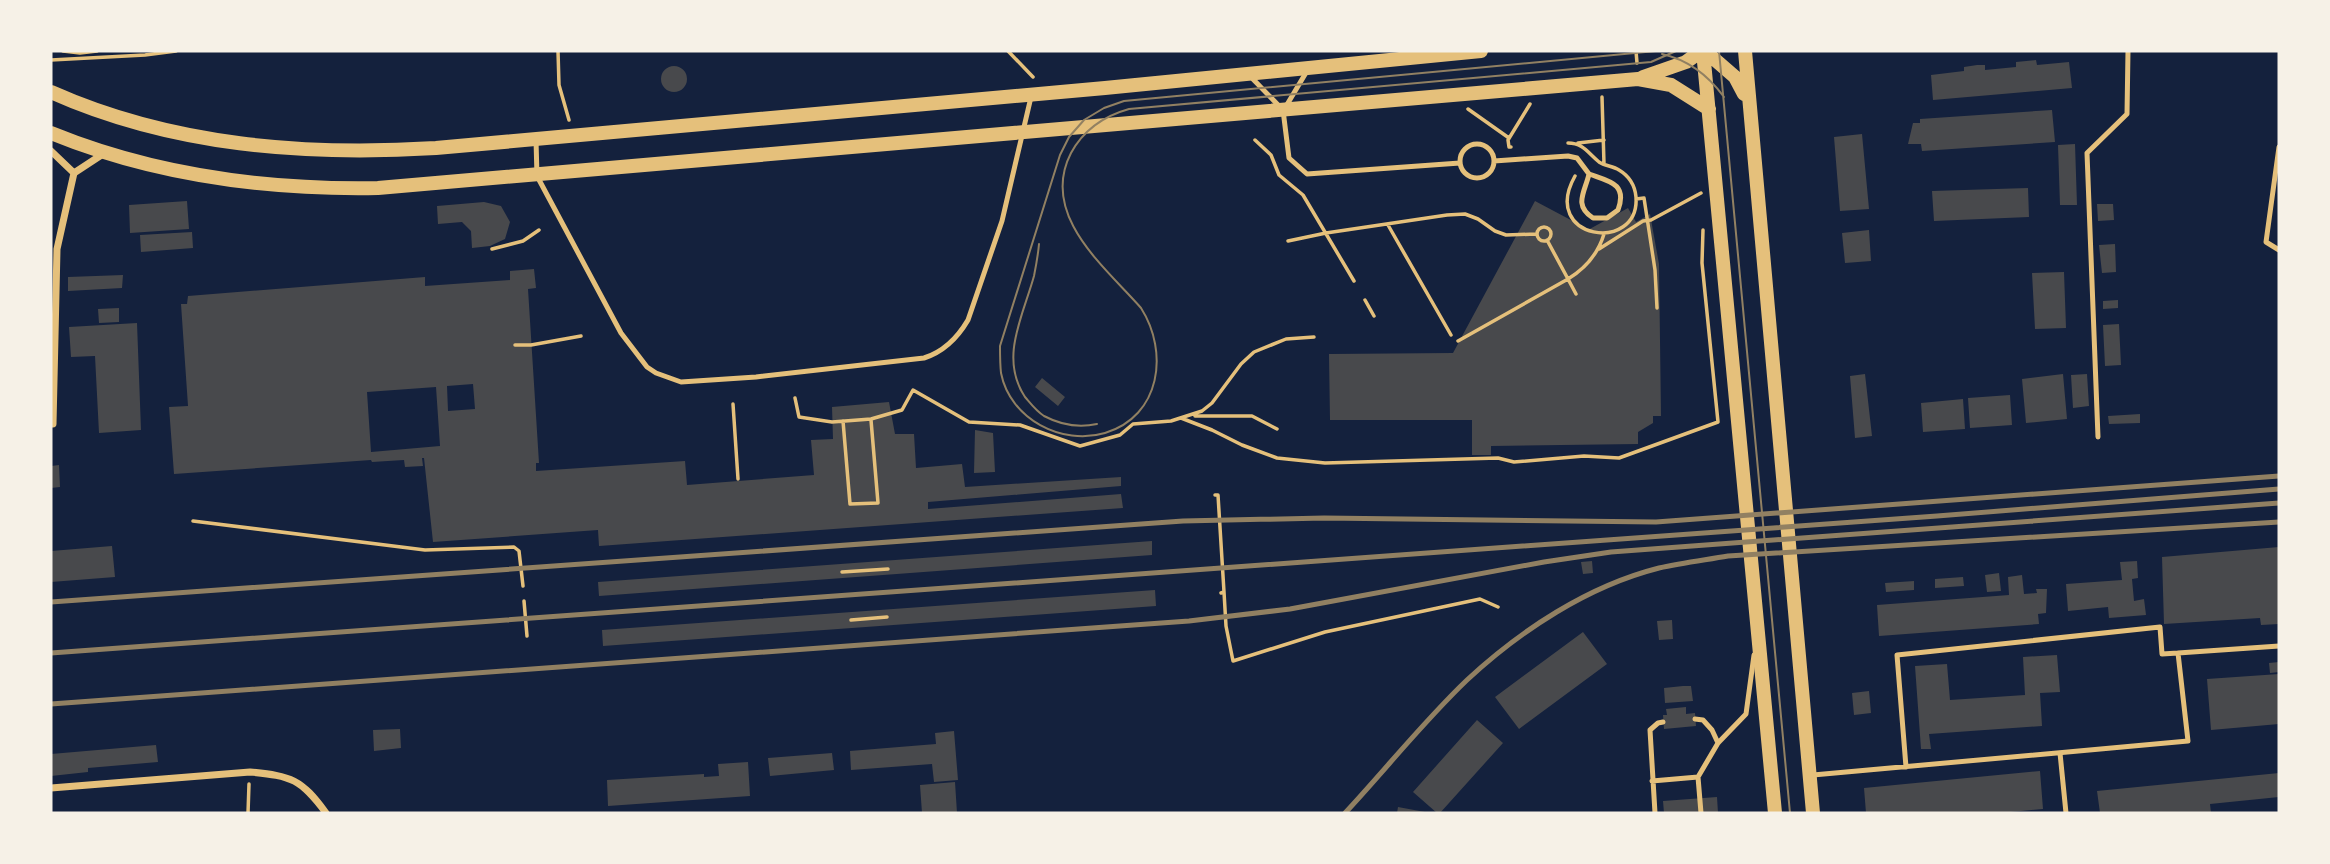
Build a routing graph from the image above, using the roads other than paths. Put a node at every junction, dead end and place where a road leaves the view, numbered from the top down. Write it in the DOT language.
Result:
graph roads {
  1 [pos="1481,51"];
  2 [pos="1703,51"];
  3 [pos="1745,51"];
  4 [pos="2128,51"];
  5 [pos="1308,68"];
  6 [pos="1247,73"];
  7 [pos="1638,79"];
  8 [pos="51,92"];
  9 [pos="1032,94"];
  10 [pos="1749,105"];
  11 [pos="1709,109"];
  12 [pos="1283,110"];
  13 [pos="1023,131"];
  14 [pos="51,133"];
  15 [pos="536,138"];
  16 [pos="2279,147"];
  17 [pos="51,151"];
  18 [pos="106,152"];
  19 [pos="1494,161"];
  20 [pos="1460,163"];
  21 [pos="74,173"];
  22 [pos="1589,174"];
  23 [pos="537,176"];
  24 [pos="2279,250"];
  25 [pos="51,424"];
  26 [pos="2098,437"];
  27 [pos="1758,631"];
  28 [pos="2279,646"];
  29 [pos="2178,653"];
  30 [pos="1695,719"];
  31 [pos="1663,722"];
  32 [pos="1718,743"];
  33 [pos="2060,753"];
  34 [pos="1906,767"];
  35 [pos="1810,775"];
  36 [pos="1698,777"];
  37 [pos="1652,781"];
  38 [pos="51,788"];
  39 [pos="326,813"];
  40 [pos="1655,813"];
  41 [pos="1702,813"];
  42 [pos="1775,813"];
  43 [pos="1813,813"];
  44 [pos="2066,813"];
  1 -- 5 [label="main road"];
  2 -- 7 [label="main road"];
  2 -- 10 [label="main road"];
  2 -- 11 [label="main road"];
  3 -- 10 [label="main road"];
  4 -- 26 [label="lane"];
  5 -- 6 [label="main road"];
  5 -- 12 [label="lane"];
  6 -- 9 [label="main road"];
  6 -- 12 [label="lane"];
  7 -- 11 [label="main road"];
  7 -- 12 [label="main road"];
  8 -- 15 [label="main road"];
  9 -- 13 [label="lane"];
  9 -- 15 [label="main road"];
  10 -- 35 [label="main road"];
  11 -- 27 [label="main road"];
  12 -- 13 [label="main road"];
  12 -- 20 [label="lane"];
  13 -- 23 [label="main road"];
  13 -- 23 [label="lane"];
  14 -- 18 [label="main road"];
  15 -- 23 [label="lane"];
  16 -- 24 [label="lane"];
  17 -- 21 [label="street"];
  18 -- 21 [label="street"];
  18 -- 23 [label="main road"];
  19 -- 20 [label="lane"];
  19 -- 20 [label="lane"];
  19 -- 22 [label="lane"];
  21 -- 25 [label="street"];
  22 -- 22 [label="lane"];
  27 -- 32 [label="lane"];
  27 -- 42 [label="main road"];
  28 -- 29 [label="lane"];
  29 -- 33 [label="lane"];
  29 -- 34 [label="lane"];
  30 -- 32 [label="lane"];
  31 -- 37 [label="lane"];
  32 -- 36 [label="lane"];
  33 -- 34 [label="lane"];
  33 -- 44 [label="lane"];
  34 -- 35 [label="lane"];
  35 -- 43 [label="main road"];
  36 -- 37 [label="lane"];
  36 -- 41 [label="lane"];
  37 -- 40 [label="lane"];
  38 -- 39 [label="street"];
}
